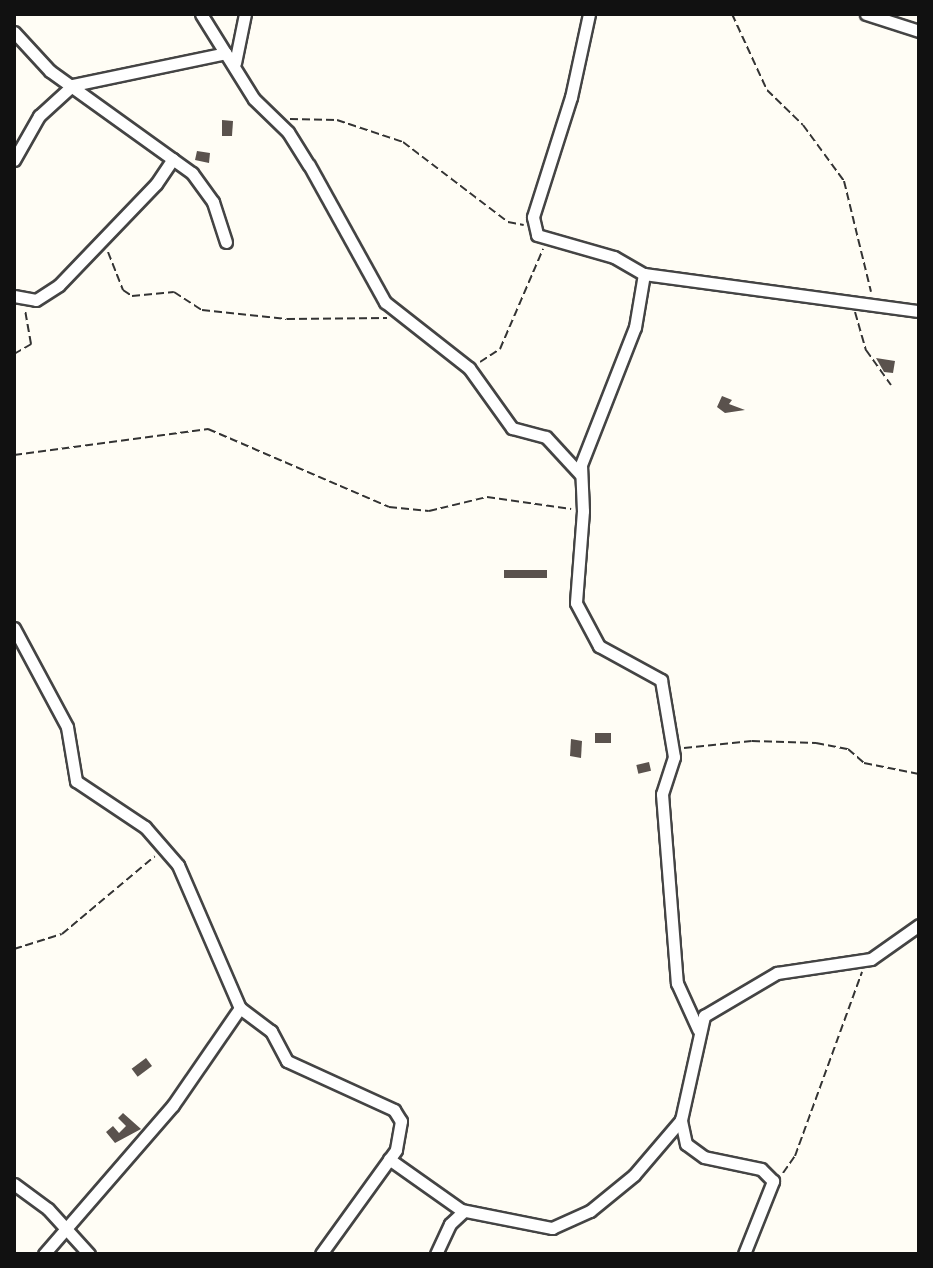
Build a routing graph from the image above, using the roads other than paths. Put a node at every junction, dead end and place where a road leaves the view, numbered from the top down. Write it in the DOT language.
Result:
graph roads {
  1 [pos="245,14"];
  2 [pos="589,14"];
  3 [pos="866,14"];
  4 [pos="205,17"];
  5 [pos="919,31"];
  6 [pos="14,32"];
  7 [pos="226,53"];
  8 [pos="235,63"];
  9 [pos="73,85"];
  10 [pos="173,159"];
  11 [pos="14,160"];
  12 [pos="226,242"];
  13 [pos="644,274"];
  14 [pos="14,296"];
  15 [pos="919,311"];
  16 [pos="580,474"];
  17 [pos="14,628"];
  18 [pos="919,925"];
  19 [pos="240,1008"];
  20 [pos="698,1029"];
  21 [pos="681,1120"];
  22 [pos="389,1159"];
  23 [pos="14,1184"];
  24 [pos="464,1211"];
  25 [pos="67,1228"];
  26 [pos="44,1254"];
  27 [pos="89,1254"];
  28 [pos="321,1254"];
  29 [pos="436,1254"];
  30 [pos="744,1254"];
  1 -- 8 [label="street"];
  2 -- 13 [label="street"];
  3 -- 5 [label="street"];
  4 -- 7 [label="street"];
  6 -- 9 [label="street"];
  7 -- 8 [label="street"];
  7 -- 9 [label="street"];
  8 -- 16 [label="street"];
  9 -- 10 [label="street"];
  9 -- 11 [label="street"];
  10 -- 12 [label="street"];
  10 -- 14 [label="street"];
  13 -- 15 [label="street"];
  13 -- 16 [label="street"];
  16 -- 20 [label="street"];
  17 -- 19 [label="street"];
  18 -- 20 [label="street"];
  19 -- 22 [label="street"];
  19 -- 25 [label="street"];
  20 -- 21 [label="street"];
  21 -- 24 [label="street"];
  21 -- 30 [label="street"];
  22 -- 24 [label="street"];
  22 -- 28 [label="street"];
  23 -- 25 [label="street"];
  24 -- 29 [label="street"];
  25 -- 26 [label="street"];
  25 -- 27 [label="street"];
}
